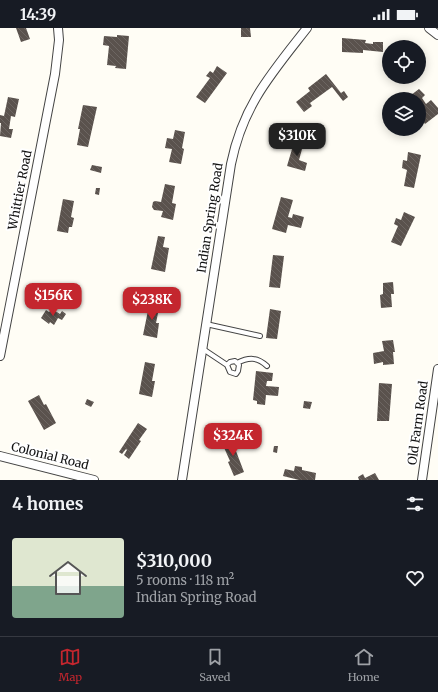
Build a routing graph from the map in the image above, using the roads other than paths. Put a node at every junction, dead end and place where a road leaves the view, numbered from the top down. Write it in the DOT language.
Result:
graph roads {
  1 [pos="58,28"];
  2 [pos="307,28"];
  3 [pos="429,28"];
  4 [pos="438,35"];
  5 [pos="206,324"];
  6 [pos="260,336"];
  7 [pos="202,349"];
  8 [pos="0,356"];
  9 [pos="238,363"];
  10 [pos="227,365"];
  11 [pos="267,366"];
  12 [pos="438,369"];
  13 [pos="0,456"];
  14 [pos="94,480"];
  15 [pos="182,480"];
  16 [pos="422,480"];
  1 -- 8 [label="street, Whittier Road"];
  2 -- 5 [label="street, Indian Spring Road"];
  3 -- 4 [label="street"];
  5 -- 6 [label="lane"];
  5 -- 7 [label="street, Indian Spring Road"];
  7 -- 10 [label="lane"];
  7 -- 15 [label="street, Indian Spring Road"];
  9 -- 10 [label="lane"];
  9 -- 10 [label="lane"];
  9 -- 11 [label="lane"];
  12 -- 16 [label="street, Old Farm Road"];
  13 -- 14 [label="street, Colonial Road"];
}
